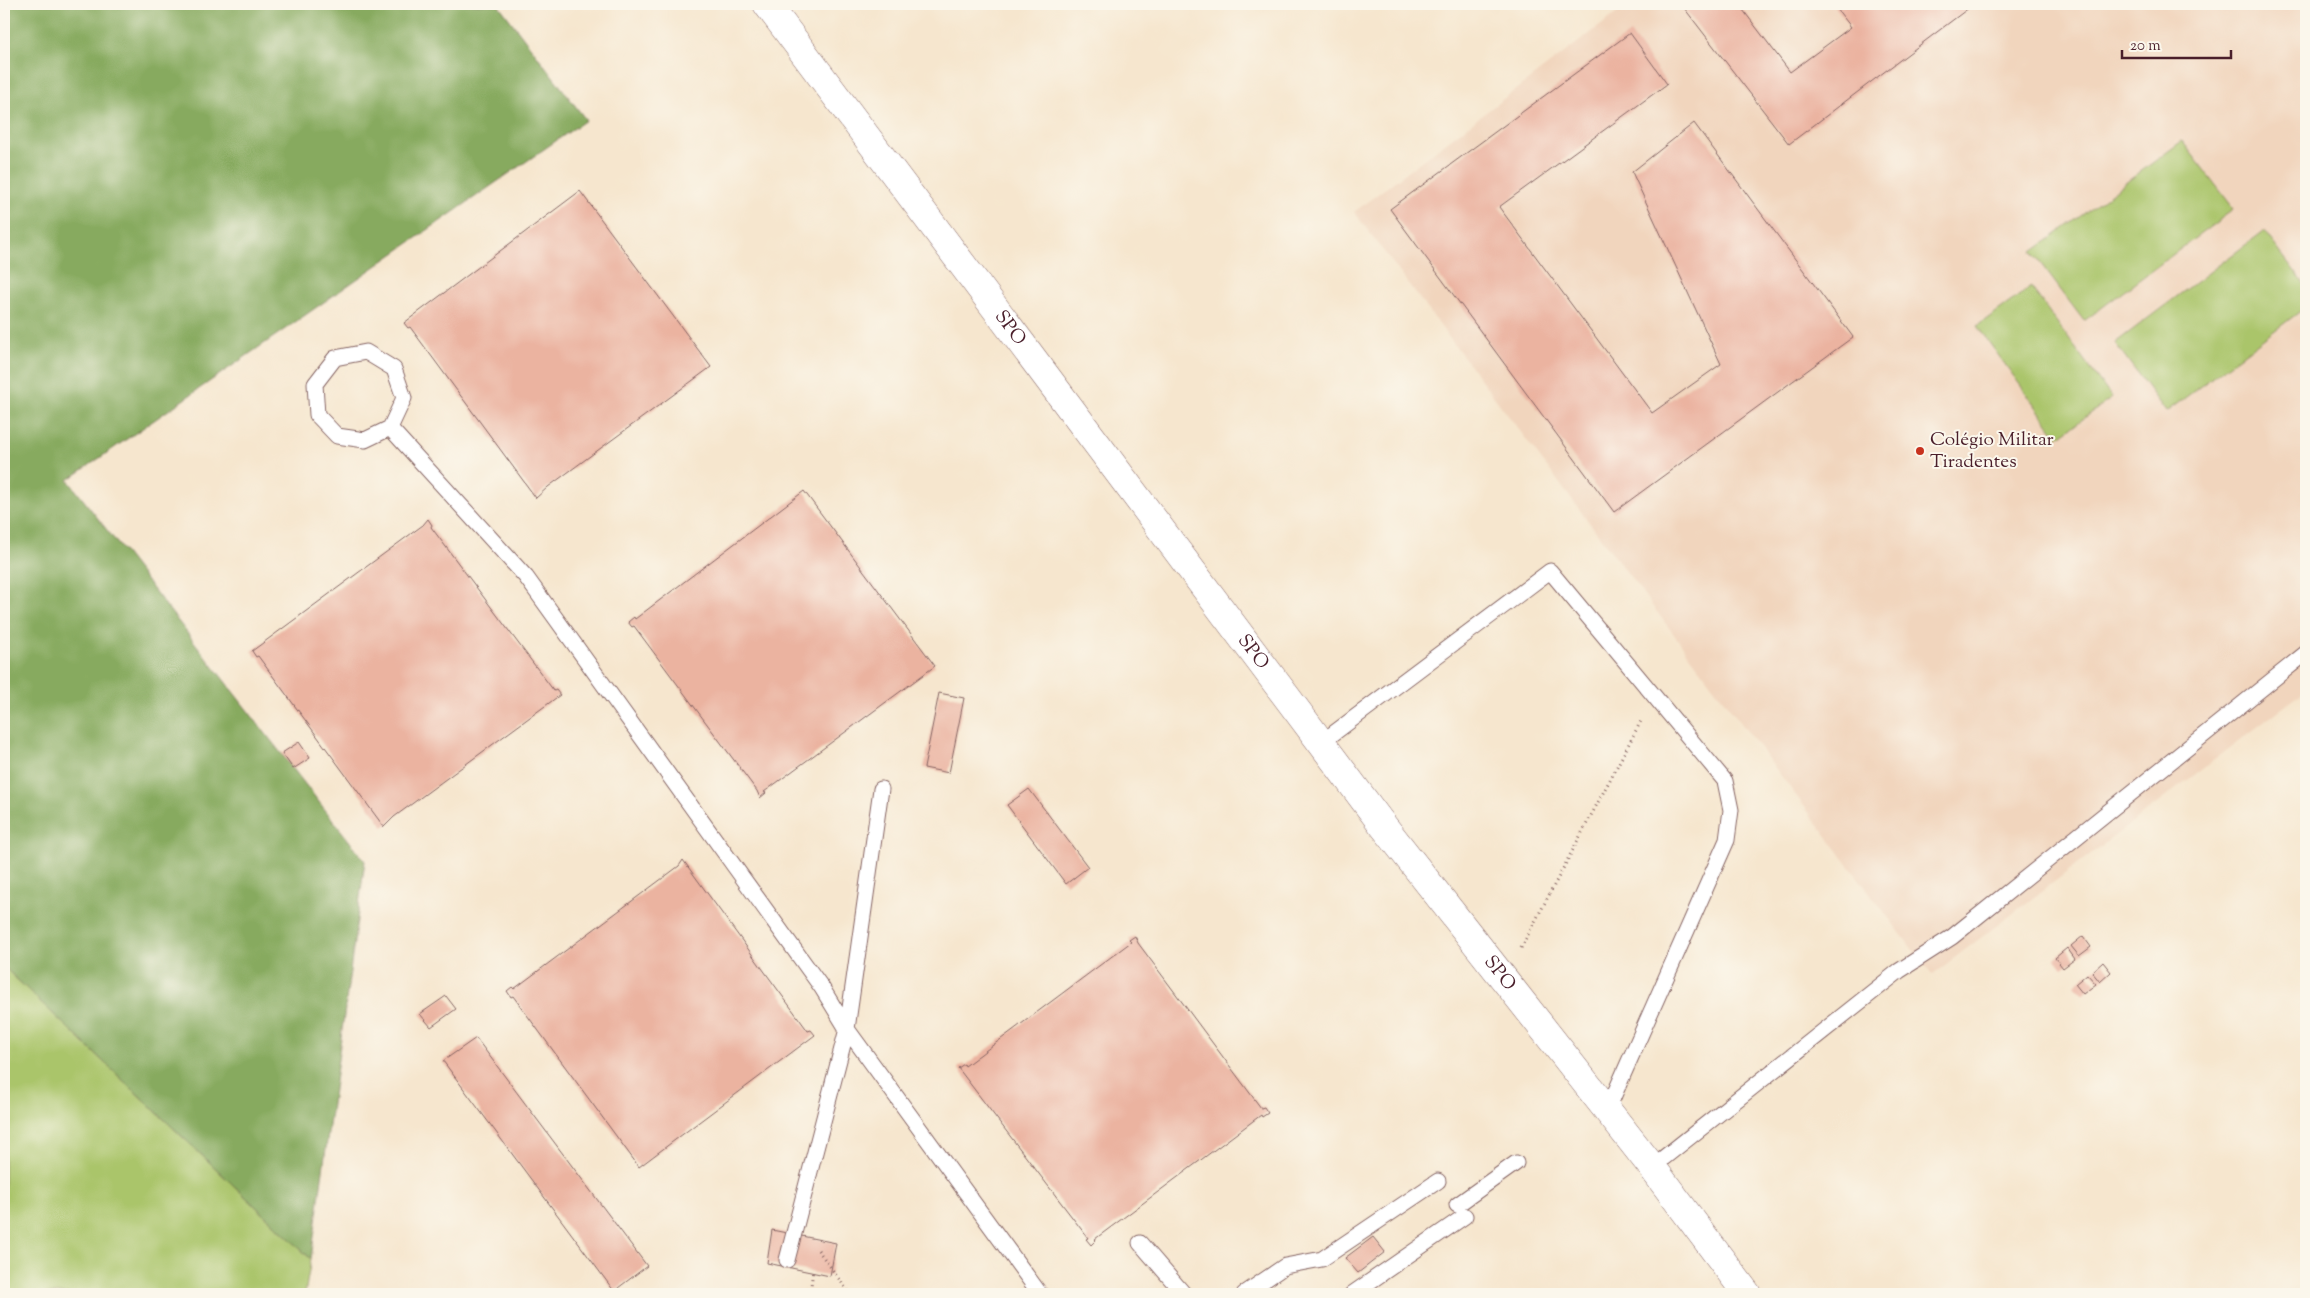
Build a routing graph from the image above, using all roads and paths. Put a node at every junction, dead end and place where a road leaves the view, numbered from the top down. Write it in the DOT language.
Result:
graph roads {
  1 [pos="767,4"];
  2 [pos="390,428"];
  3 [pos="2306,653"];
  4 [pos="1654,696"];
  5 [pos="1322,742"];
  6 [pos="881,789"];
  7 [pos="1504,980"];
  8 [pos="847,1029"];
  9 [pos="1607,1110"];
  10 [pos="1516,1163"];
  11 [pos="1652,1167"];
  12 [pos="1438,1180"];
  13 [pos="797,1221"];
  14 [pos="1140,1243"];
  15 [pos="787,1260"];
  16 [pos="850,1294"];
  17 [pos="1040,1294"];
  18 [pos="1184,1294"];
  19 [pos="1244,1294"];
  20 [pos="1352,1294"];
  21 [pos="1747,1294"];
  1 -- 5 [label="street, SPO"];
  2 -- 2 [label="lane"];
  2 -- 8 [label="lane"];
  3 -- 11 [label="lane"];
  4 -- 5 [label="lane"];
  4 -- 7 [label="path"];
  4 -- 9 [label="lane"];
  5 -- 7 [label="street, SPO"];
  6 -- 8 [label="lane"];
  7 -- 9 [label="street, SPO"];
  8 -- 13 [label="lane"];
  8 -- 17 [label="lane"];
  9 -- 11 [label="street, SPO"];
  10 -- 20 [label="lane"];
  11 -- 21 [label="street, SPO"];
  12 -- 19 [label="lane"];
  13 -- 15 [label="lane"];
  13 -- 16 [label="path"];
  14 -- 18 [label="lane"];
}
